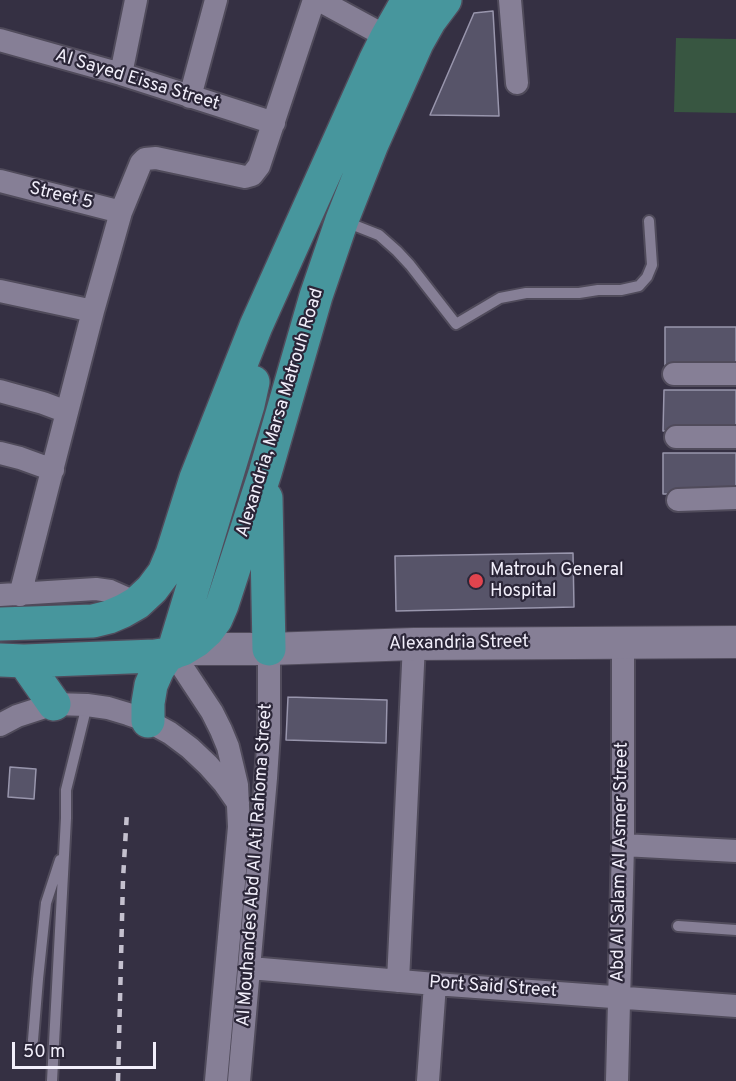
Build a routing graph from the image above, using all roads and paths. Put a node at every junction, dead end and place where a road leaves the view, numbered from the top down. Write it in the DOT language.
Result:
graph roads {
  1 [pos="136,0"];
  2 [pos="216,0"];
  3 [pos="317,0"];
  4 [pos="408,0"];
  5 [pos="445,0"];
  6 [pos="510,0"];
  7 [pos="387,37"];
  8 [pos="0,40"];
  9 [pos="121,75"];
  10 [pos="517,83"];
  11 [pos="190,97"];
  12 [pos="274,123"];
  13 [pos="0,181"];
  14 [pos="121,212"];
  15 [pos="342,220"];
  16 [pos="649,221"];
  17 [pos="0,291"];
  18 [pos="93,311"];
  19 [pos="256,326"];
  20 [pos="674,374"];
  21 [pos="736,374"];
  22 [pos="0,391"];
  23 [pos="68,412"];
  24 [pos="676,437"];
  25 [pos="736,437"];
  26 [pos="0,453"];
  27 [pos="53,470"];
  28 [pos="265,474"];
  29 [pos="736,498"];
  30 [pos="678,500"];
  31 [pos="10,595"];
  32 [pos="137,603"];
  33 [pos="0,624"];
  34 [pos="736,642"];
  35 [pos="623,643"];
  36 [pos="414,644"];
  37 [pos="269,650"];
  38 [pos="175,652"];
  39 [pos="12,660"];
  40 [pos="54,704"];
  41 [pos="87,705"];
  42 [pos="148,721"];
  43 [pos="0,725"];
  44 [pos="238,804"];
  45 [pos="65,845"];
  46 [pos="623,845"];
  47 [pos="736,851"];
  48 [pos="678,926"];
  49 [pos="736,930"];
  50 [pos="249,968"];
  51 [pos="398,981"];
  52 [pos="435,984"];
  53 [pos="620,998"];
  54 [pos="736,1006"];
  55 [pos="33,1040"];
  56 [pos="52,1081"];
  57 [pos="216,1081"];
  58 [pos="240,1081"];
  59 [pos="428,1081"];
  60 [pos="617,1081"];
  1 -- 9 [label="street"];
  2 -- 11 [label="street"];
  3 -- 7 [label="street"];
  3 -- 12 [label="street"];
  4 -- 7 [label="main road"];
  5 -- 15 [label="main road, Alexandria, Marsa Matrouh Road"];
  6 -- 10 [label="street"];
  7 -- 19 [label="main road"];
  8 -- 9 [label="street, Al Sayed Eissa Street"];
  9 -- 11 [label="street, Al Sayed Eissa Street"];
  11 -- 12 [label="street, Al Sayed Eissa Street"];
  12 -- 14 [label="street"];
  13 -- 14 [label="street, Street 5"];
  14 -- 18 [label="street"];
  15 -- 16 [label="lane"];
  15 -- 28 [label="main road, Alexandria, Marsa Matrouh Road"];
  17 -- 18 [label="street"];
  18 -- 23 [label="street"];
  19 -- 32 [label="main road"];
  19 -- 38 [label="main road"];
  20 -- 21 [label="street"];
  22 -- 23 [label="street"];
  23 -- 27 [label="street"];
  24 -- 25 [label="street"];
  26 -- 27 [label="street"];
  27 -- 31 [label="street"];
  28 -- 37 [label="main road"];
  28 -- 38 [label="main road, Alexandria, Marsa Matrouh Road"];
  29 -- 30 [label="street"];
  31 -- 32 [label="street"];
  32 -- 33 [label="main road"];
  34 -- 35 [label="street, Alexandria Street"];
  35 -- 36 [label="street, Alexandria Street"];
  35 -- 46 [label="street, Abd Al Salam Al Asmer Street"];
  36 -- 37 [label="street, Alexandria Street"];
  36 -- 51 [label="street"];
  37 -- 38 [label="street, Alexandria Street"];
  37 -- 50 [label="street, Al Mouhandes Abd Al Ati Rahoma Street"];
  38 -- 39 [label="main road"];
  38 -- 42 [label="main road"];
  38 -- 44 [label="street, Al Mouhandes Abd Al Ati Rahoma Street"];
  39 -- 40 [label="main road"];
  40 -- 41 [label="street"];
  40 -- 43 [label="street"];
  41 -- 42 [label="street"];
  41 -- 45 [label="lane"];
  42 -- 44 [label="street"];
  44 -- 57 [label="street, Al Mouhandes Abd Al Ati Rahoma Street"];
  45 -- 55 [label="lane"];
  45 -- 56 [label="lane"];
  46 -- 47 [label="street"];
  46 -- 53 [label="street, Abd Al Salam Al Asmer Street"];
  48 -- 49 [label="lane"];
  50 -- 51 [label="street, Port Said Street"];
  50 -- 58 [label="street, Al Mouhandes Abd Al Ati Rahoma Street"];
  51 -- 52 [label="street, Port Said Street"];
  52 -- 53 [label="street, Port Said Street"];
  52 -- 59 [label="street"];
  53 -- 54 [label="street, Port Said Street"];
  53 -- 60 [label="street, Abd Al Salam Al Asmer Street"];
}
